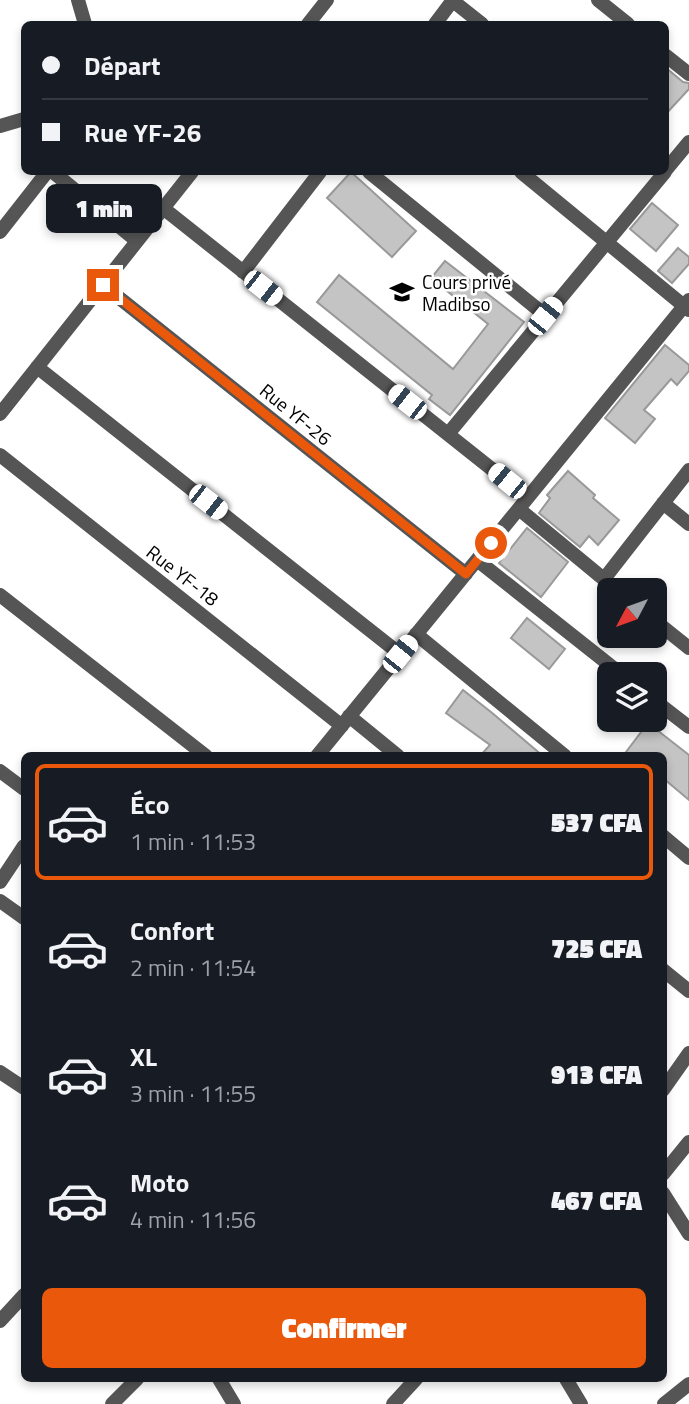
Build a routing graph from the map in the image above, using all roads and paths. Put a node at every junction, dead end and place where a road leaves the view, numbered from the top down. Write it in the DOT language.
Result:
graph roads {
  1 [pos="78,0"];
  2 [pos="327,0"];
  3 [pos="453,0"];
  4 [pos="598,0"];
  5 [pos="84,21"];
  6 [pos="310,21"];
  7 [pos="437,21"];
  8 [pos="478,21"];
  9 [pos="624,21"];
  10 [pos="669,58"];
  11 [pos="689,74"];
  12 [pos="21,120"];
  13 [pos="0,126"];
  14 [pos="689,142"];
  15 [pos="669,165"];
  16 [pos="45,175"];
  17 [pos="57,175"];
  18 [pos="190,175"];
  19 [pos="318,175"];
  20 [pos="373,175"];
  21 [pos="525,175"];
  22 [pos="661,175"];
  23 [pos="163,208"];
  24 [pos="0,233"];
  25 [pos="137,240"];
  26 [pos="607,242"];
  27 [pos="243,272"];
  28 [pos="103,285"];
  29 [pos="687,305"];
  30 [pos="545,316"];
  31 [pos="37,367"];
  32 [pos="0,414"];
  33 [pos="448,434"];
  34 [pos="0,455"];
  35 [pos="689,470"];
  36 [pos="523,503"];
  37 [pos="663,503"];
  38 [pos="689,524"];
  39 [pos="477,560"];
  40 [pos="466,574"];
  41 [pos="603,578"];
  42 [pos="605,578"];
  43 [pos="0,594"];
  44 [pos="667,630"];
  45 [pos="416,634"];
  46 [pos="689,648"];
  47 [pos="400,654"];
  48 [pos="606,662"];
  49 [pos="667,710"];
  50 [pos="346,721"];
  51 [pos="689,727"];
  52 [pos="201,752"];
  53 [pos="320,752"];
  54 [pos="392,752"];
  55 [pos="560,752"];
  56 [pos="0,771"];
  57 [pos="21,787"];
  58 [pos="667,839"];
  59 [pos="21,850"];
  60 [pos="689,858"];
  61 [pos="0,882"];
  62 [pos="0,901"];
  63 [pos="21,916"];
  64 [pos="667,973"];
  65 [pos="689,990"];
  66 [pos="689,1053"];
  67 [pos="0,1072"];
  68 [pos="667,1084"];
  69 [pos="21,1086"];
  70 [pos="689,1142"];
  71 [pos="667,1169"];
  72 [pos="667,1199"];
  73 [pos="689,1234"];
  74 [pos="21,1298"];
  75 [pos="0,1321"];
  76 [pos="133,1382"];
  77 [pos="221,1382"];
  78 [pos="413,1382"];
  79 [pos="567,1382"];
  80 [pos="689,1384"];
  81 [pos="112,1404"];
  82 [pos="234,1404"];
  83 [pos="393,1404"];
  84 [pos="581,1404"];
  85 [pos="664,1404"];
  1 -- 5 [label="street"];
  2 -- 6 [label="street"];
  3 -- 7 [label="street"];
  3 -- 8 [label="street"];
  4 -- 9 [label="street"];
  10 -- 11 [label="street"];
  12 -- 13 [label="street"];
  14 -- 15 [label="street"];
  16 -- 24 [label="street"];
  17 -- 25 [label="street"];
  18 -- 23 [label="street"];
  19 -- 27 [label="street"];
  20 -- 30 [label="street"];
  21 -- 26 [label="street"];
  22 -- 26 [label="street"];
  23 -- 25 [label="street"];
  23 -- 27 [label="street"];
  25 -- 28 [label="street"];
  26 -- 29 [label="street"];
  26 -- 30 [label="street"];
  27 -- 33 [label="street"];
  28 -- 31 [label="street"];
  28 -- 40 [label="street, Rue YF-26"];
  29 -- 36 [label="street"];
  30 -- 33 [label="street"];
  31 -- 32 [label="street"];
  31 -- 47 [label="street"];
  33 -- 36 [label="street"];
  34 -- 50 [label="street, Rue YF-18"];
  35 -- 37 [label="street"];
  36 -- 39 [label="street"];
  36 -- 41 [label="street"];
  37 -- 38 [label="street"];
  37 -- 42 [label="street"];
  39 -- 40 [label="street"];
  39 -- 48 [label="street"];
  40 -- 45 [label="street"];
  43 -- 52 [label="street"];
  44 -- 46 [label="street"];
  45 -- 47 [label="street"];
  45 -- 55 [label="street"];
  47 -- 50 [label="street"];
  49 -- 51 [label="street"];
  50 -- 53 [label="street"];
  50 -- 54 [label="street, Rue YF-18"];
  56 -- 57 [label="street"];
  58 -- 60 [label="street"];
  59 -- 61 [label="street"];
  62 -- 63 [label="street"];
  64 -- 65 [label="street"];
  66 -- 68 [label="street"];
  67 -- 69 [label="street"];
  70 -- 71 [label="street"];
  72 -- 73 [label="street"];
  74 -- 75 [label="street"];
  76 -- 81 [label="street"];
  77 -- 82 [label="street"];
  78 -- 83 [label="street"];
  79 -- 84 [label="street"];
  80 -- 85 [label="street"];
}
